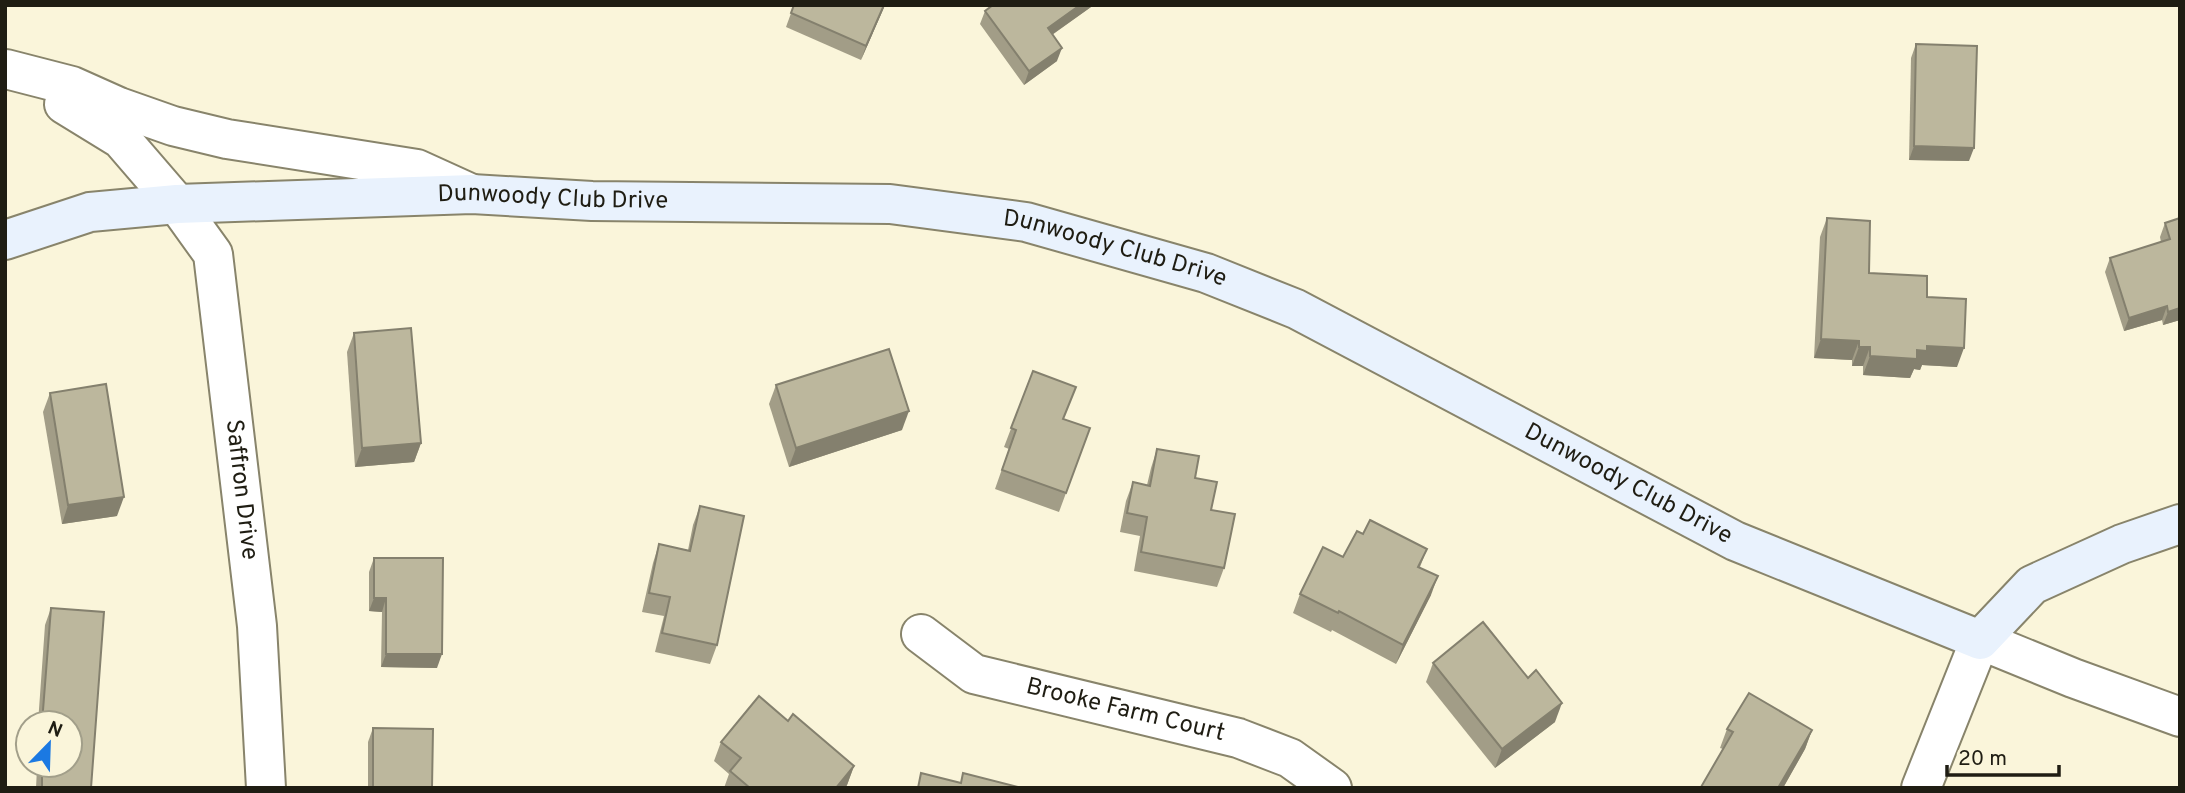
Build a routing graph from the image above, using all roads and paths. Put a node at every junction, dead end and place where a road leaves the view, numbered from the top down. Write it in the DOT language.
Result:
graph roads {
  1 [pos="6,69"];
  2 [pos="472,194"];
  3 [pos="177,204"];
  4 [pos="5,240"];
  5 [pos="2180,524"];
  6 [pos="921,634"];
  7 [pos="1980,640"];
  8 [pos="2180,717"];
  9 [pos="266,788"];
  10 [pos="1332,788"];
  11 [pos="1921,788"];
  1 -- 2 [label="street"];
  1 -- 3 [label="street"];
  2 -- 3 [label="main road, Dunwoody Club Drive"];
  2 -- 7 [label="main road, Dunwoody Club Drive"];
  3 -- 4 [label="main road, Dunwoody Club Drive"];
  3 -- 9 [label="street, Saffron Drive"];
  5 -- 7 [label="main road"];
  6 -- 10 [label="street, Brooke Farm Court"];
  7 -- 8 [label="street, Dunwoody Club Drive"];
  7 -- 11 [label="street"];
}
